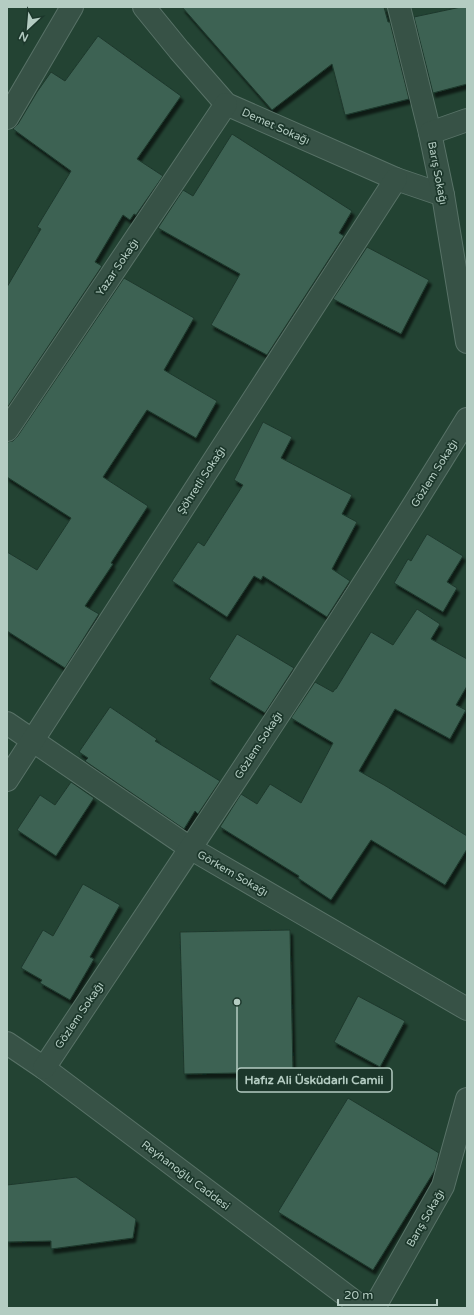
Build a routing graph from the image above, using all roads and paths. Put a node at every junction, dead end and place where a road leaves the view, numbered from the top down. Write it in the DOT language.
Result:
graph roads {
  1 [pos="72,7"];
  2 [pos="144,7"];
  3 [pos="399,7"];
  4 [pos="226,104"];
  5 [pos="7,118"];
  6 [pos="467,120"];
  7 [pos="430,133"];
  8 [pos="396,179"];
  9 [pos="443,195"];
  10 [pos="466,331"];
  11 [pos="467,419"];
  12 [pos="7,430"];
  13 [pos="7,723"];
  14 [pos="32,740"];
  15 [pos="7,780"];
  16 [pos="190,848"];
  17 [pos="467,1009"];
  18 [pos="7,1043"];
  19 [pos="44,1068"];
  20 [pos="467,1099"];
  21 [pos="363,1308"];
  22 [pos="374,1308"];
  1 -- 5 [label="street"];
  2 -- 4 [label="street, Demet Sokağı"];
  3 -- 7 [label="street, Barış Sokağı"];
  4 -- 8 [label="street, Demet Sokağı"];
  4 -- 12 [label="street, Yazar Sokağı"];
  6 -- 7 [label="street"];
  7 -- 9 [label="street, Barış Sokağı"];
  8 -- 9 [label="street, Demet Sokağı"];
  8 -- 14 [label="street, Şöhretli Sokağı"];
  9 -- 10 [label="street, Barış Sokağı"];
  11 -- 16 [label="street, Gözlem Sokağı"];
  13 -- 14 [label="street, Görkem Sokağı"];
  14 -- 15 [label="street, Şöhretli Sokağı"];
  14 -- 16 [label="street, Görkem Sokağı"];
  16 -- 17 [label="street, Görkem Sokağı"];
  16 -- 19 [label="street, Gözlem Sokağı"];
  18 -- 19 [label="street, Reyhanoğlu Caddesi"];
  19 -- 21 [label="street, Reyhanoğlu Caddesi"];
  20 -- 22 [label="street, Barış Sokağı"];
}
